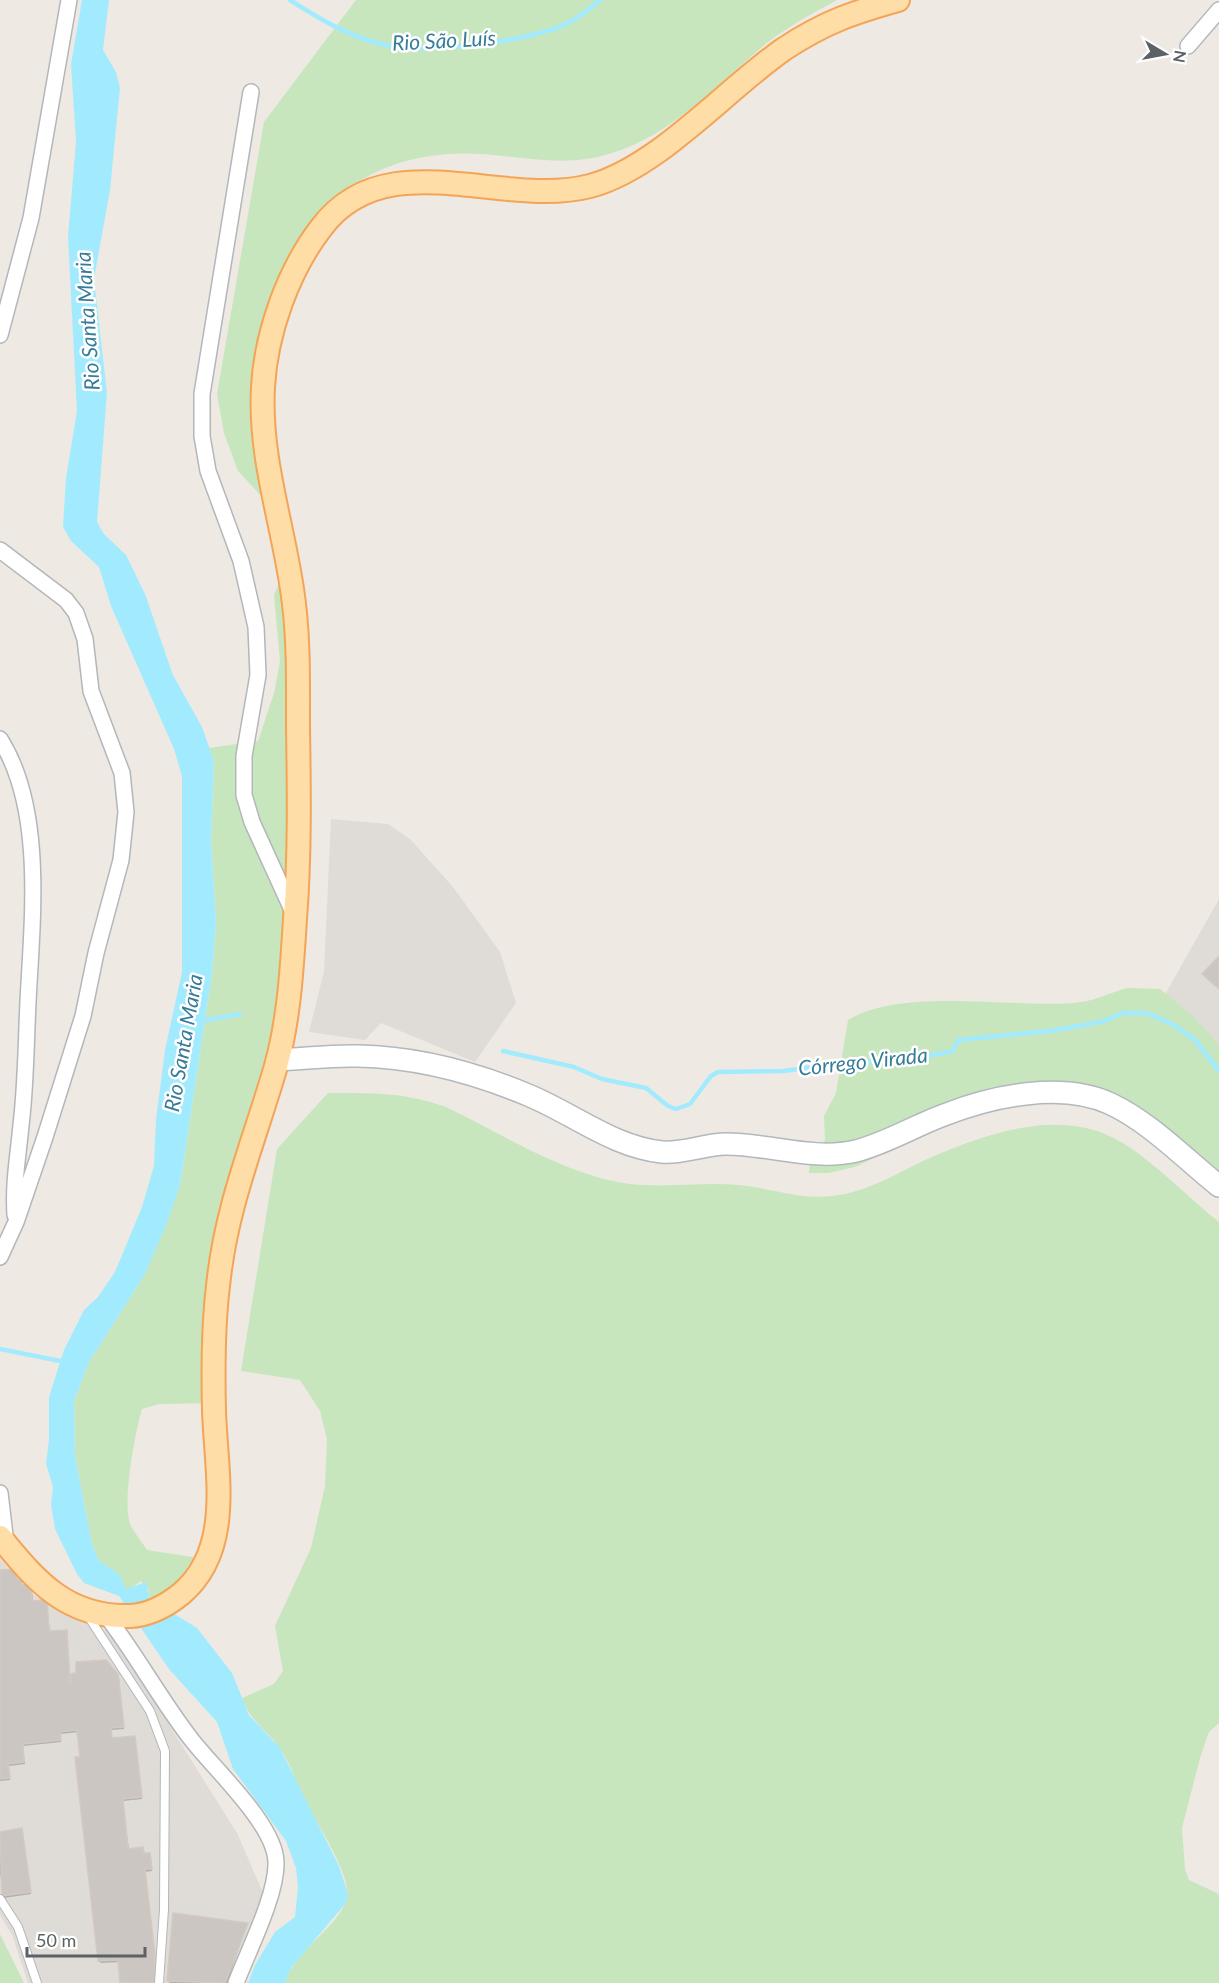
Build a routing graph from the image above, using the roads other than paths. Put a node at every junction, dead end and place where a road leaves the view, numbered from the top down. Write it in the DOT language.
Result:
graph roads {
  1 [pos="69,0"];
  2 [pos="898,0"];
  3 [pos="1219,10"];
  4 [pos="1188,46"];
  5 [pos="251,92"];
  6 [pos="0,335"];
  7 [pos="0,550"];
  8 [pos="0,739"];
  9 [pos="296,918"];
  10 [pos="278,1060"];
  11 [pos="1219,1186"];
  12 [pos="16,1222"];
  13 [pos="0,1257"];
  14 [pos="0,1493"];
  15 [pos="3,1540"];
  16 [pos="105,1613"];
  17 [pos="0,1899"];
  18 [pos="37,1983"];
  19 [pos="159,1983"];
  20 [pos="236,1983"];
  1 -- 6 [label="street"];
  2 -- 9 [label="main road"];
  3 -- 4 [label="street"];
  5 -- 9 [label="street"];
  7 -- 12 [label="street"];
  8 -- 12 [label="street"];
  9 -- 10 [label="main road"];
  10 -- 11 [label="street"];
  10 -- 16 [label="main road"];
  12 -- 13 [label="street"];
  14 -- 15 [label="street"];
  15 -- 16 [label="main road"];
  16 -- 19 [label="lane"];
  16 -- 20 [label="street"];
  17 -- 18 [label="lane"];
}
